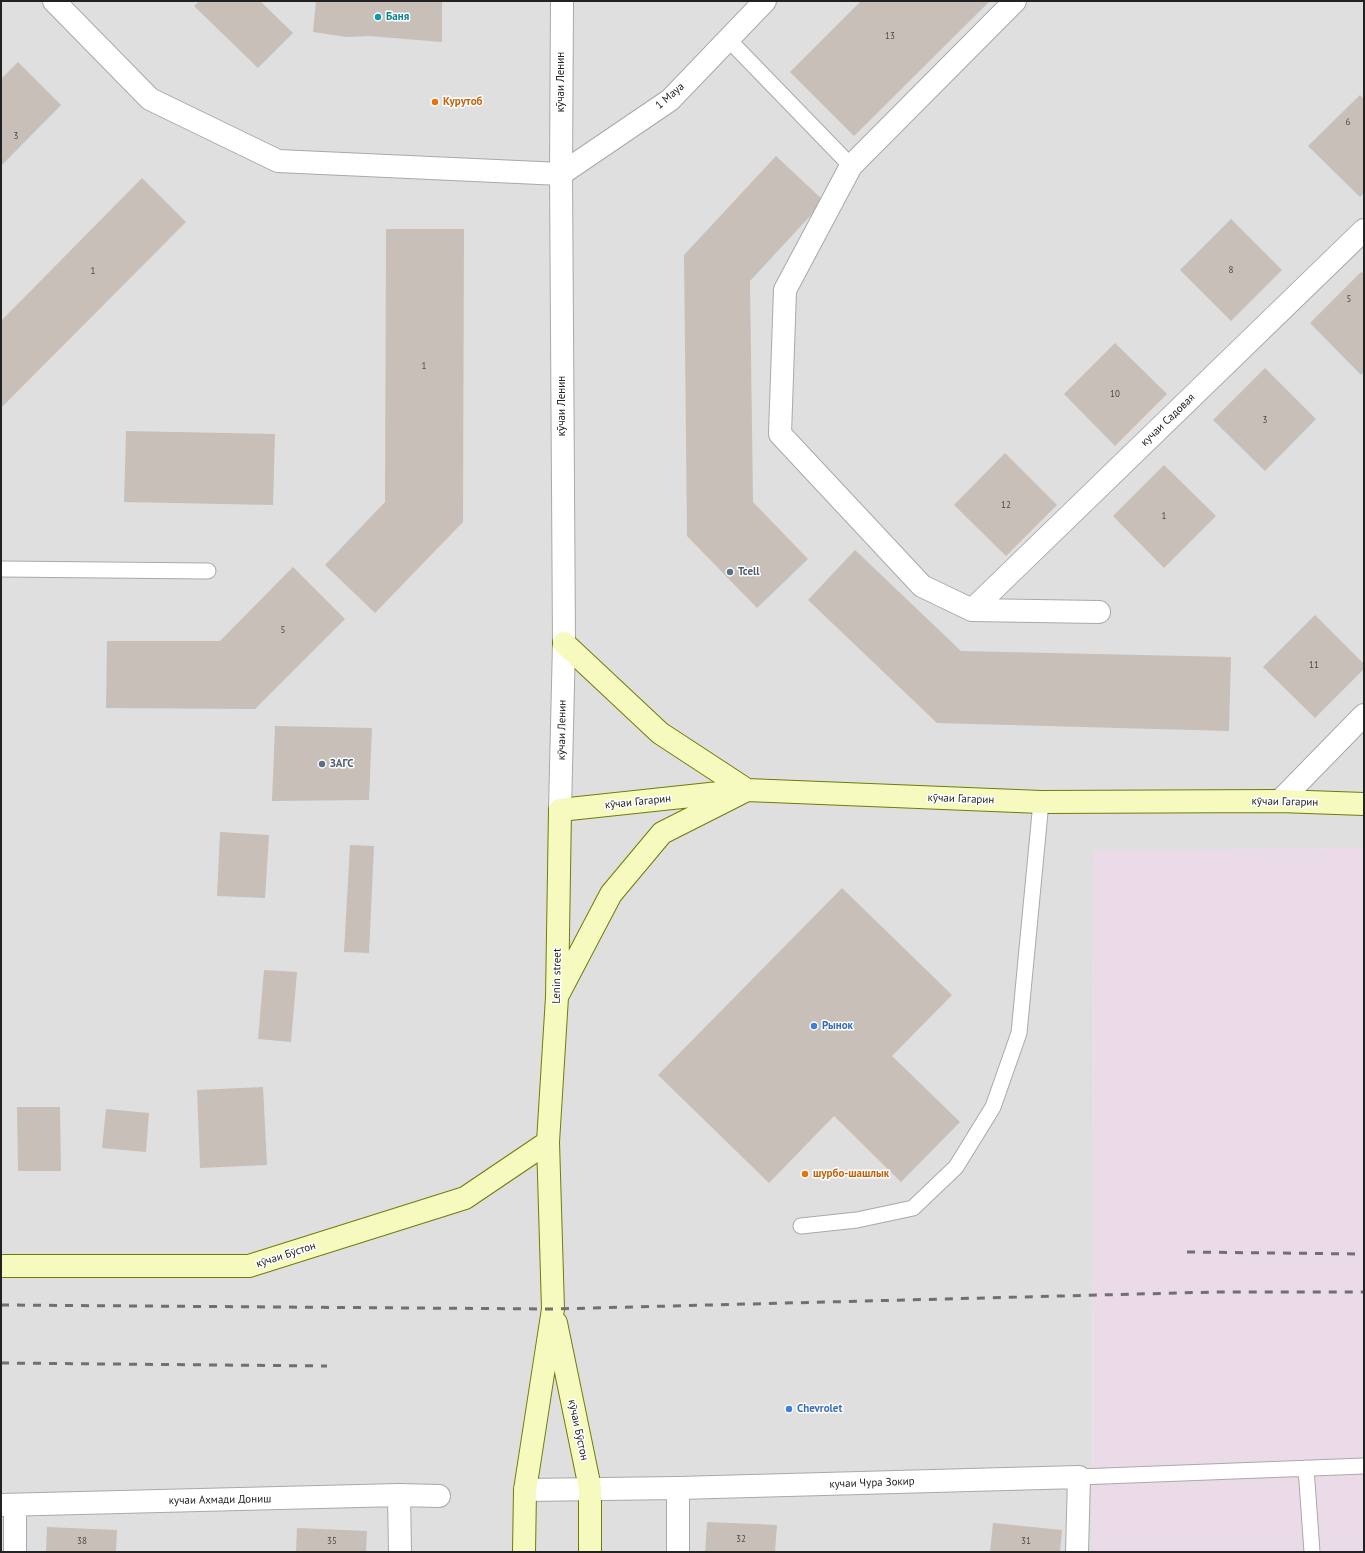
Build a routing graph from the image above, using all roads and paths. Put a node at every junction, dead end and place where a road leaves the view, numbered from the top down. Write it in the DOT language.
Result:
graph roads {
  1 [pos="54,1"];
  2 [pos="562,1"];
  3 [pos="765,1"];
  4 [pos="1015,1"];
  5 [pos="728,39"];
  6 [pos="851,166"];
  7 [pos="561,174"];
  8 [pos="1364,230"];
  9 [pos="1,569"];
  10 [pos="208,571"];
  11 [pos="972,610"];
  12 [pos="1099,612"];
  13 [pos="564,643"];
  14 [pos="1364,716"];
  15 [pos="747,790"];
  16 [pos="1280,801"];
  17 [pos="1041,802"];
  18 [pos="1364,804"];
  19 [pos="560,810"];
  20 [pos="557,997"];
  21 [pos="548,1142"];
  22 [pos="801,1226"];
  23 [pos="1,1266"];
  24 [pos="553,1309"];
  25 [pos="1364,1466"];
  26 [pos="1306,1468"];
  27 [pos="1078,1477"];
  28 [pos="590,1488"];
  29 [pos="678,1488"];
  30 [pos="525,1490"];
  31 [pos="399,1495"];
  32 [pos="439,1496"];
  33 [pos="8,1505"];
  34 [pos="15,1552"];
  35 [pos="400,1552"];
  36 [pos="524,1552"];
  37 [pos="590,1552"];
  38 [pos="678,1552"];
  39 [pos="1077,1552"];
  40 [pos="1312,1552"];
  1 -- 7 [label="street"];
  2 -- 7 [label="street, кӯчаи Ленин"];
  3 -- 5 [label="street, 1 Maya"];
  4 -- 6 [label="street"];
  5 -- 6 [label="lane"];
  5 -- 7 [label="street, 1 Maya"];
  6 -- 11 [label="street"];
  7 -- 13 [label="street, кӯчаи Ленин"];
  8 -- 11 [label="street, кучаи Садовая"];
  9 -- 10 [label="lane"];
  11 -- 12 [label="street"];
  13 -- 15 [label="main road"];
  13 -- 19 [label="street, кӯчаи Ленин"];
  14 -- 16 [label="street"];
  15 -- 17 [label="main road, кӯчаи Гагарин"];
  15 -- 19 [label="main road, кӯчаи Гагарин"];
  15 -- 20 [label="main road"];
  16 -- 17 [label="main road, кӯчаи Гагарин"];
  16 -- 18 [label="main road, кӯчаи Гагарин"];
  17 -- 22 [label="lane"];
  19 -- 20 [label="main road, Lenin street"];
  20 -- 21 [label="main road, Lenin street"];
  21 -- 23 [label="main road, кӯчаи Бӯстон"];
  21 -- 24 [label="main road, Lenin street"];
  24 -- 28 [label="main road, кӯчаи Бӯстон"];
  24 -- 30 [label="main road"];
  25 -- 26 [label="lane"];
  26 -- 27 [label="lane"];
  26 -- 40 [label="lane"];
  27 -- 29 [label="street, кучаи Чура Зокир"];
  27 -- 39 [label="street"];
  28 -- 29 [label="street, кучаи Чура Зокир"];
  28 -- 30 [label="street"];
  28 -- 37 [label="main road, кӯчаи Бӯстон"];
  29 -- 38 [label="street"];
  30 -- 36 [label="main road"];
  31 -- 32 [label="street, кучаи Ахмади Дониш"];
  31 -- 33 [label="street, кучаи Ахмади Дониш"];
  31 -- 35 [label="street"];
  33 -- 34 [label="street"];
}
